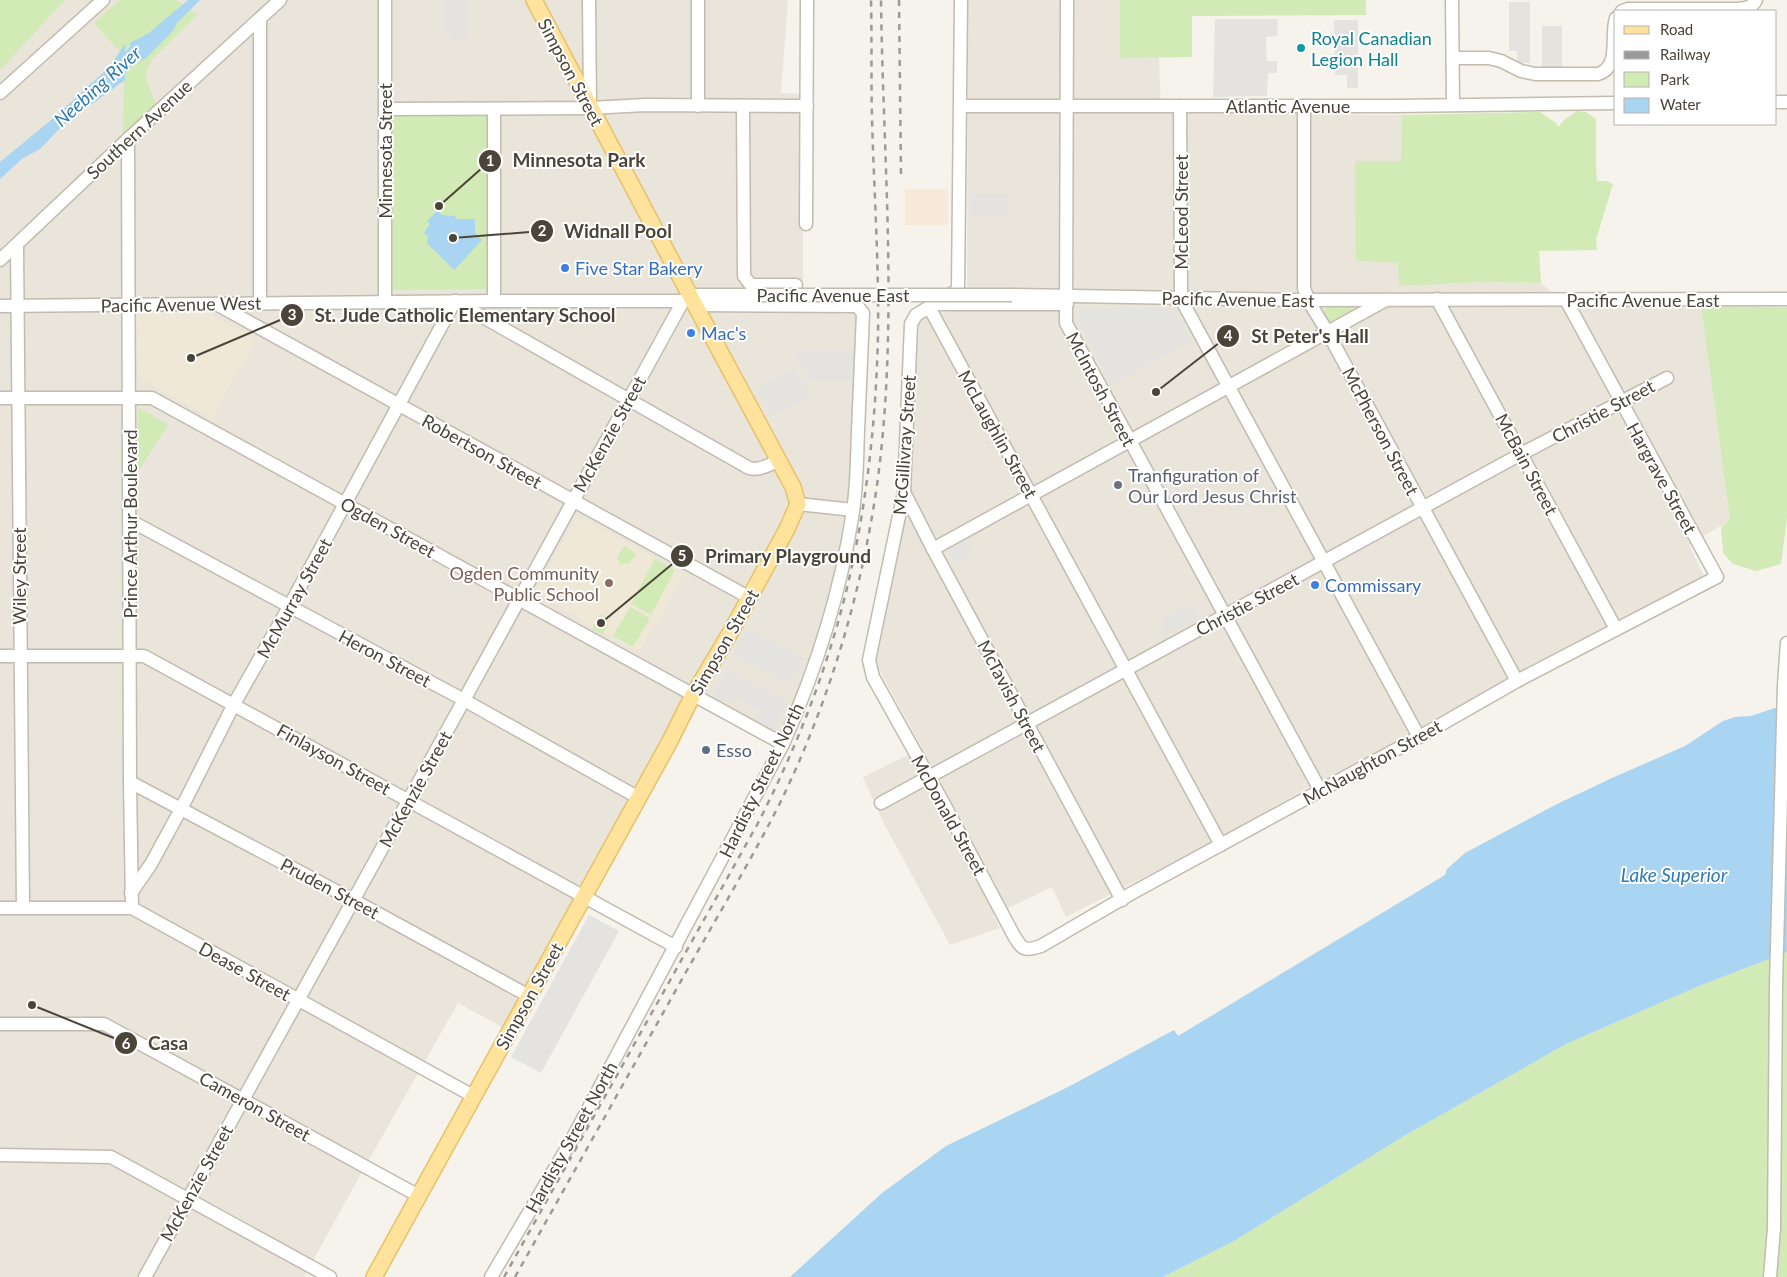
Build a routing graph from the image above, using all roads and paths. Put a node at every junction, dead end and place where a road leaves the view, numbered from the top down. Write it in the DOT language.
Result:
graph roads {
  1 [pos="103,0"];
  2 [pos="280,0"];
  3 [pos="384,0"];
  4 [pos="534,0"];
  5 [pos="590,0"];
  6 [pos="698,0"];
  7 [pos="807,0"];
  8 [pos="961,0"];
  9 [pos="1067,0"];
  10 [pos="1452,0"];
  11 [pos="1756,0"];
  12 [pos="1625,10"];
  13 [pos="260,19"];
  14 [pos="1614,36"];
  15 [pos="1453,58"];
  16 [pos="0,93"];
  17 [pos="1614,103"];
  18 [pos="1453,104"];
  19 [pos="698,106"];
  20 [pos="743,106"];
  21 [pos="807,106"];
  22 [pos="961,106"];
  23 [pos="1067,106"];
  24 [pos="1180,106"];
  25 [pos="1304,107"];
  26 [pos="590,108"];
  27 [pos="386,109"];
  28 [pos="494,109"];
  29 [pos="128,139"];
  30 [pos="806,224"];
  31 [pos="17,245"];
  32 [pos="0,260"];
  33 [pos="796,286"];
  34 [pos="1181,299"];
  35 [pos="1437,299"];
  36 [pos="1787,299"];
  37 [pos="689,300"];
  38 [pos="1067,300"];
  39 [pos="1308,300"];
  40 [pos="1386,300"];
  41 [pos="1566,300"];
  42 [pos="455,301"];
  43 [pos="494,301"];
  44 [pos="385,302"];
  45 [pos="260,303"];
  46 [pos="216,304"];
  47 [pos="129,305"];
  48 [pos="0,306"];
  49 [pos="17,306"];
  50 [pos="932,306"];
  51 [pos="1328,333"];
  52 [pos="1667,378"];
  53 [pos="1229,387"];
  54 [pos="130,397"];
  55 [pos="0,398"];
  56 [pos="18,398"];
  57 [pos="628,400"];
  58 [pos="1620,401"];
  59 [pos="399,405"];
  60 [pos="1129,441"];
  61 [pos="1521,454"];
  62 [pos="778,460"];
  63 [pos="904,492"];
  64 [pos="1031,494"];
  65 [pos="572,501"];
  66 [pos="345,504"];
  67 [pos="798,504"];
  68 [pos="1423,508"];
  69 [pos="854,510"];
  70 [pos="129,520"];
  71 [pos="933,549"];
  72 [pos="1324,562"];
  73 [pos="1717,577"];
  74 [pos="750,598"];
  75 [pos="519,599"];
  76 [pos="290,607"];
  77 [pos="1225,615"];
  78 [pos="1616,629"];
  79 [pos="1787,643"];
  80 [pos="0,656"];
  81 [pos="20,656"];
  82 [pos="130,656"];
  83 [pos="1126,668"];
  84 [pos="873,677"];
  85 [pos="1517,681"];
  86 [pos="694,695"];
  87 [pos="464,700"];
  88 [pos="234,704"];
  89 [pos="1027,722"];
  90 [pos="1419,737"];
  91 [pos="783,744"];
  92 [pos="929,777"];
  93 [pos="130,782"];
  94 [pos="1320,790"];
  95 [pos="639,798"];
  96 [pos="408,801"];
  97 [pos="881,803"];
  98 [pos="181,809"];
  99 [pos="1221,845"];
  100 [pos="131,893"];
  101 [pos="584,897"];
  102 [pos="353,900"];
  103 [pos="1122,900"];
  104 [pos="0,908"];
  105 [pos="23,908"];
  106 [pos="132,908"];
  107 [pos="676,947"];
  108 [pos="1028,950"];
  109 [pos="529,996"];
  110 [pos="297,1000"];
  111 [pos="0,1024"];
  112 [pos="475,1096"];
  113 [pos="242,1099"];
  114 [pos="0,1155"];
  115 [pos="419,1196"];
  116 [pos="188,1199"];
  117 [pos="145,1277"];
  118 [pos="330,1277"];
  119 [pos="374,1277"];
  120 [pos="491,1277"];
  121 [pos="1770,1277"];
  1 -- 16 [label="street"];
  2 -- 13 [label="street, Southern Avenue"];
  3 -- 27 [label="street, Minnesota Street"];
  4 -- 26 [label="main road, Simpson Street"];
  5 -- 26 [label="street"];
  6 -- 19 [label="street"];
  7 -- 21 [label="street"];
  8 -- 22 [label="street"];
  9 -- 23 [label="street, McIntosh Street"];
  10 -- 15 [label="street"];
  11 -- 12 [label="street"];
  13 -- 29 [label="street, Southern Avenue"];
  13 -- 45 [label="street"];
  14 -- 15 [label="street"];
  15 -- 18 [label="street"];
  17 -- 18 [label="street, Atlantic Avenue"];
  18 -- 25 [label="street, Atlantic Avenue"];
  19 -- 20 [label="street"];
  19 -- 26 [label="street"];
  20 -- 21 [label="street"];
  20 -- 33 [label="street"];
  21 -- 30 [label="street"];
  22 -- 23 [label="street, Atlantic Avenue"];
  22 -- 50 [label="street"];
  23 -- 24 [label="street, Atlantic Avenue"];
  23 -- 38 [label="street, McIntosh Street"];
  24 -- 25 [label="street, Atlantic Avenue"];
  24 -- 34 [label="street, McLeod Street"];
  25 -- 39 [label="street, McPherson Street"];
  26 -- 28 [label="street"];
  26 -- 37 [label="main road, Simpson Street"];
  27 -- 28 [label="street"];
  27 -- 44 [label="street, Minnesota Street"];
  28 -- 43 [label="street"];
  29 -- 31 [label="street, Southern Avenue"];
  29 -- 47 [label="street, Prince Arthur Boulevard"];
  31 -- 32 [label="street, Southern Avenue"];
  31 -- 49 [label="street, Wiley Street"];
  34 -- 38 [label="street, Pacific Avenue East"];
  34 -- 39 [label="street, Pacific Avenue East"];
  34 -- 53 [label="street, McLeod Street"];
  35 -- 40 [label="street, Pacific Avenue East"];
  35 -- 41 [label="street, Pacific Avenue East"];
  35 -- 61 [label="street, McBain Street"];
  36 -- 41 [label="street, Pacific Avenue East"];
  37 -- 38 [label="street, Pacific Avenue East, bridge"];
  37 -- 43 [label="street, Pacific Avenue West"];
  37 -- 57 [label="street, McKenzie Street"];
  37 -- 62 [label="main road, Simpson Street"];
  37 -- 69 [label="street, Hardisty Street North"];
  38 -- 50 [label="street"];
  38 -- 60 [label="street, McIntosh Street"];
  39 -- 40 [label="street, Pacific Avenue East"];
  39 -- 51 [label="street, McPherson Street"];
  40 -- 51 [label="street"];
  41 -- 58 [label="street, Hargrave Street"];
  42 -- 43 [label="street, Pacific Avenue West"];
  42 -- 44 [label="street, Pacific Avenue West"];
  42 -- 57 [label="street"];
  42 -- 59 [label="street, McMurray Street"];
  44 -- 45 [label="street, Pacific Avenue West"];
  45 -- 46 [label="street, Pacific Avenue West"];
  46 -- 47 [label="street, Pacific Avenue West"];
  46 -- 59 [label="street, Robertson Street"];
  47 -- 49 [label="street, Pacific Avenue West"];
  47 -- 54 [label="street, Prince Arthur Boulevard"];
  48 -- 49 [label="street, Pacific Avenue West"];
  49 -- 56 [label="street, Wiley Street"];
  50 -- 63 [label="street, McGillivray Street"];
  50 -- 64 [label="street, McLaughlin Street"];
  51 -- 53 [label="street"];
  51 -- 68 [label="street, McPherson Street"];
  52 -- 58 [label="street, Christie Street"];
  53 -- 60 [label="street"];
  53 -- 72 [label="street, McLeod Street"];
  54 -- 56 [label="street, Ogden Street"];
  54 -- 66 [label="street, Ogden Street"];
  54 -- 70 [label="street, Prince Arthur Boulevard"];
  55 -- 56 [label="street, Ogden Street"];
  56 -- 81 [label="street, Wiley Street"];
  57 -- 62 [label="street"];
  57 -- 65 [label="street, McKenzie Street"];
  58 -- 61 [label="street, Christie Street"];
  58 -- 73 [label="street, Hargrave Street"];
  59 -- 65 [label="street, Robertson Street"];
  59 -- 66 [label="street, McMurray Street"];
  60 -- 64 [label="street"];
  60 -- 77 [label="street, McIntosh Street"];
  61 -- 68 [label="street, Christie Street"];
  61 -- 78 [label="street, McBain Street"];
  62 -- 67 [label="main road, Simpson Street"];
  63 -- 71 [label="street, McTavish Street"];
  63 -- 84 [label="street, McGillivray Street"];
  64 -- 71 [label="street"];
  64 -- 83 [label="street, McLaughlin Street"];
  65 -- 74 [label="street, Robertson Street"];
  65 -- 75 [label="street, McKenzie Street"];
  66 -- 75 [label="street, Ogden Street"];
  66 -- 76 [label="street, McMurray Street"];
  67 -- 69 [label="street"];
  67 -- 74 [label="main road, Simpson Street"];
  68 -- 72 [label="street, Christie Street"];
  68 -- 85 [label="street, McPherson Street"];
  69 -- 91 [label="street, Hardisty Street North"];
  70 -- 76 [label="street, Heron Street"];
  70 -- 82 [label="street, Prince Arthur Boulevard"];
  71 -- 89 [label="street, McTavish Street"];
  72 -- 77 [label="street, Christie Street"];
  72 -- 90 [label="street, McLeod Street"];
  73 -- 78 [label="street, McNaughton Street"];
  74 -- 86 [label="main road, Simpson Street"];
  75 -- 86 [label="street, Ogden Street"];
  75 -- 87 [label="street, McKenzie Street"];
  76 -- 87 [label="street, Heron Street"];
  76 -- 88 [label="street, McMurray Street"];
  77 -- 83 [label="street, Christie Street"];
  77 -- 94 [label="street, McIntosh Street"];
  78 -- 85 [label="street, McNaughton Street"];
  79 -- 121 [label="street"];
  80 -- 81 [label="street, Finlayson Street"];
  81 -- 82 [label="street, Finlayson Street"];
  81 -- 105 [label="street, Wiley Street"];
  82 -- 88 [label="street, Finlayson Street"];
  82 -- 93 [label="street, Prince Arthur Boulevard"];
  83 -- 89 [label="street, Christie Street"];
  83 -- 99 [label="street, McLaughlin Street"];
  84 -- 92 [label="street, McDonald Street"];
  85 -- 90 [label="street, McNaughton Street"];
  86 -- 91 [label="street, Ogden Street"];
  86 -- 95 [label="main road, Simpson Street"];
  87 -- 95 [label="street, Heron Street"];
  87 -- 96 [label="street, McKenzie Street"];
  88 -- 96 [label="street, Finlayson Street"];
  88 -- 98 [label="street, McMurray Street"];
  89 -- 92 [label="street, Christie Street"];
  89 -- 103 [label="street, McTavish Street"];
  90 -- 94 [label="street, McNaughton Street"];
  91 -- 107 [label="street, Hardisty Street North"];
  92 -- 97 [label="street, Christie Street"];
  92 -- 108 [label="street, McDonald Street"];
  93 -- 98 [label="street, Pruden Street"];
  93 -- 100 [label="street, Prince Arthur Boulevard"];
  94 -- 99 [label="street, McNaughton Street"];
  95 -- 101 [label="main road, Simpson Street"];
  96 -- 101 [label="street, Finlayson Street"];
  96 -- 102 [label="street, McKenzie Street"];
  98 -- 100 [label="street, McMurray Street"];
  98 -- 102 [label="street, Pruden Street"];
  99 -- 103 [label="street, McNaughton Street"];
  100 -- 106 [label="street, Prince Arthur Boulevard"];
  101 -- 107 [label="street, Finlayson Street"];
  101 -- 109 [label="main road, Simpson Street"];
  102 -- 109 [label="street, Pruden Street"];
  102 -- 110 [label="street, McKenzie Street"];
  103 -- 108 [label="street, McNaughton Street"];
  104 -- 105 [label="street, Dease Street"];
  105 -- 106 [label="street, Dease Street"];
  106 -- 110 [label="street, Dease Street"];
  107 -- 120 [label="street, Hardisty Street North"];
  109 -- 112 [label="main road, Simpson Street"];
  110 -- 112 [label="street, Dease Street"];
  110 -- 113 [label="street, McKenzie Street"];
  111 -- 113 [label="street, Cameron Street"];
  112 -- 115 [label="main road, Simpson Street"];
  113 -- 115 [label="street, Cameron Street"];
  113 -- 116 [label="street, McKenzie Street"];
  114 -- 116 [label="street"];
  115 -- 119 [label="main road, Simpson Street"];
  116 -- 117 [label="street, McKenzie Street"];
  116 -- 118 [label="street"];
}
